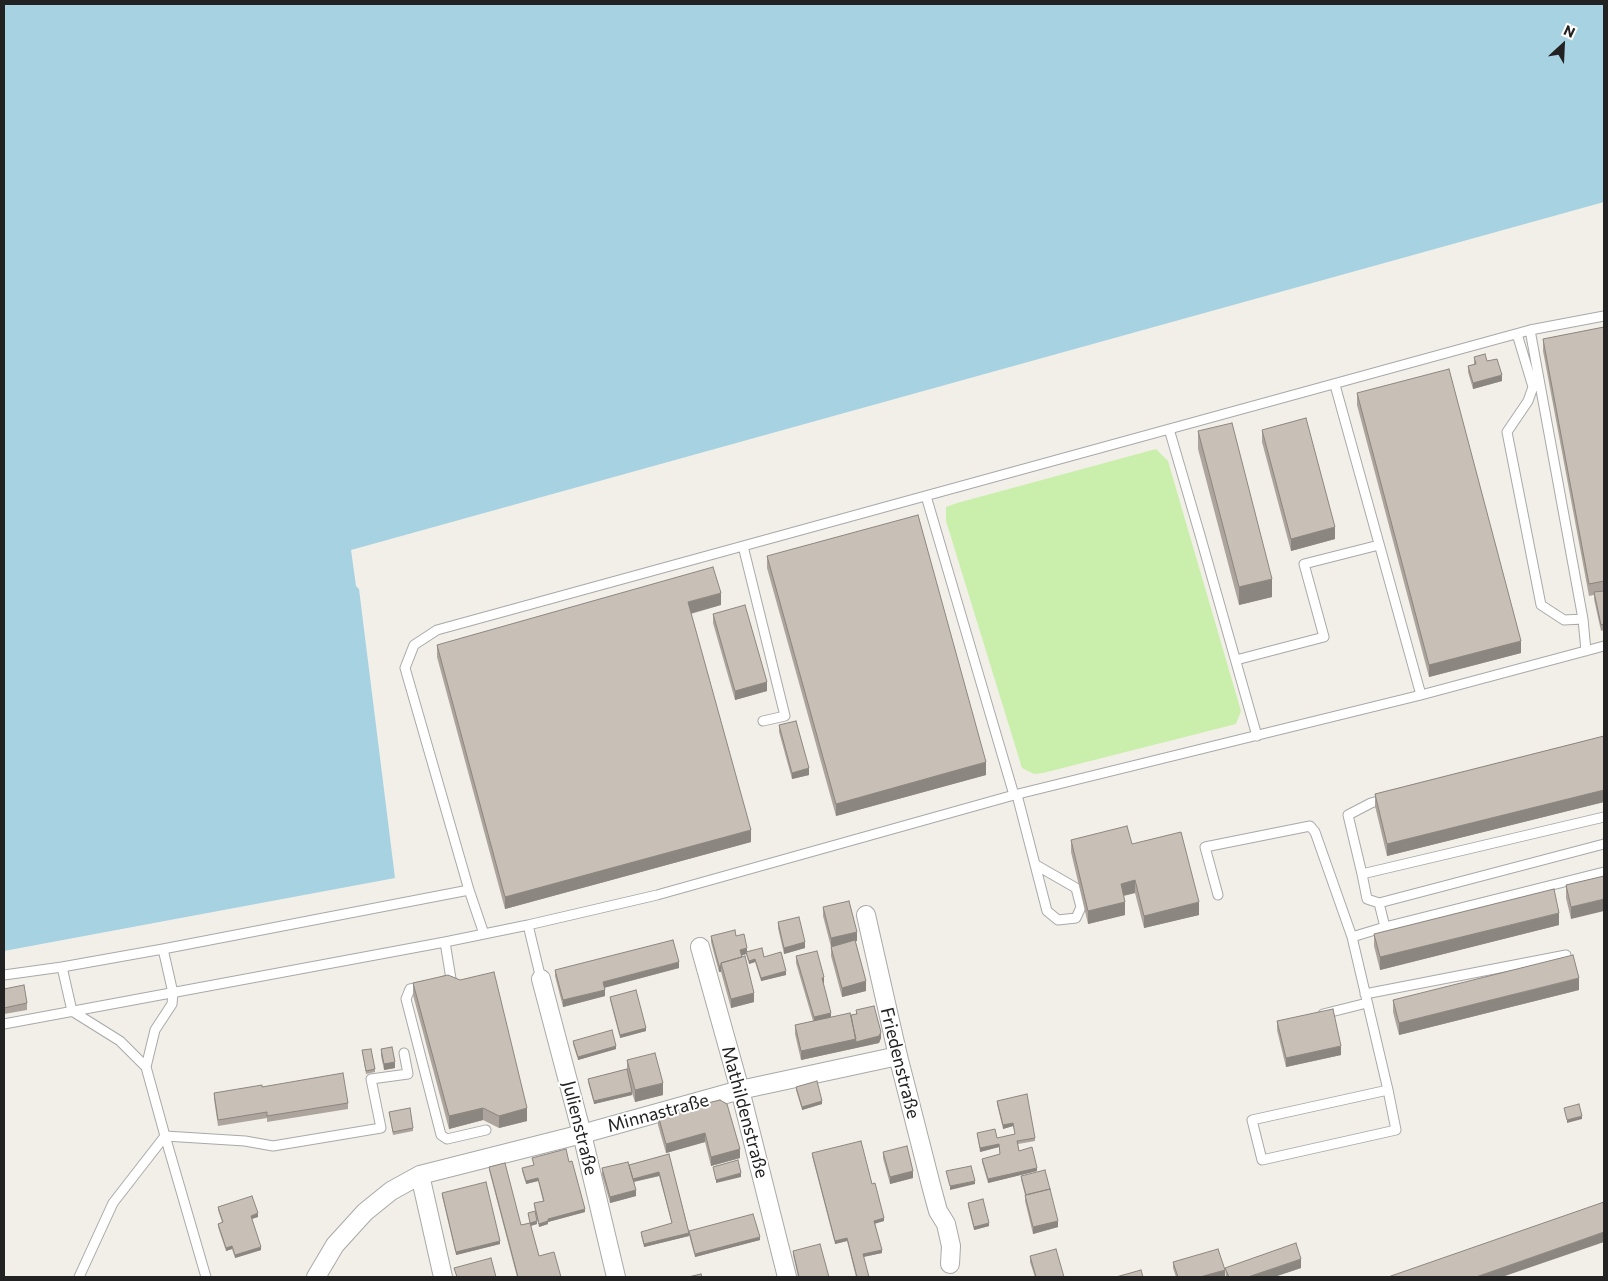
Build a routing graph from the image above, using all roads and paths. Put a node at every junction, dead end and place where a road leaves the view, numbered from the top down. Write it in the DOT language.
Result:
graph roads {
  1 [pos="1604,316"];
  2 [pos="1530,330"];
  3 [pos="1517,334"];
  4 [pos="1336,385"];
  5 [pos="1168,429"];
  6 [pos="926,496"];
  7 [pos="1379,544"];
  8 [pos="743,546"];
  9 [pos="1583,620"];
  10 [pos="1604,646"];
  11 [pos="1586,651"];
  12 [pos="1236,660"];
  13 [pos="1421,695"];
  14 [pos="763,721"];
  15 [pos="1257,736"];
  16 [pos="1015,795"];
  17 [pos="1388,798"];
  18 [pos="1604,817"];
  19 [pos="1604,844"];
  20 [pos="1036,865"];
  21 [pos="1604,872"];
  22 [pos="1362,874"];
  23 [pos="468,890"];
  24 [pos="1218,894"];
  25 [pos="1379,903"];
  26 [pos="866,915"];
  27 [pos="528,926"];
  28 [pos="1385,927"];
  29 [pos="484,934"];
  30 [pos="1352,937"];
  31 [pos="445,942"];
  32 [pos="700,947"];
  33 [pos="163,949"];
  34 [pos="1566,955"];
  35 [pos="62,966"];
  36 [pos="4,975"];
  37 [pos="541,979"];
  38 [pos="173,993"];
  39 [pos="1366,999"];
  40 [pos="72,1012"];
  41 [pos="1310,1017"];
  42 [pos="4,1024"];
  43 [pos="404,1053"];
  44 [pos="898,1056"];
  45 [pos="146,1067"];
  46 [pos="740,1090"];
  47 [pos="1388,1090"];
  48 [pos="486,1130"];
  49 [pos="582,1134"];
  50 [pos="165,1136"];
  51 [pos="420,1175"];
  52 [pos="952,1271"];
  53 [pos="79,1277"];
  54 [pos="206,1277"];
  55 [pos="316,1277"];
  56 [pos="443,1277"];
  57 [pos="616,1277"];
  58 [pos="786,1277"];
  1 -- 2 [label="lane"];
  2 -- 3 [label="lane"];
  2 -- 9 [label="lane"];
  3 -- 4 [label="lane"];
  3 -- 9 [label="lane"];
  4 -- 5 [label="lane"];
  4 -- 7 [label="lane"];
  5 -- 6 [label="lane"];
  5 -- 12 [label="lane"];
  6 -- 8 [label="lane"];
  6 -- 16 [label="lane"];
  7 -- 12 [label="lane"];
  7 -- 13 [label="lane"];
  8 -- 14 [label="lane"];
  8 -- 23 [label="lane"];
  9 -- 11 [label="lane"];
  10 -- 11 [label="lane"];
  11 -- 13 [label="lane"];
  12 -- 15 [label="lane"];
  13 -- 15 [label="lane"];
  15 -- 16 [label="lane"];
  16 -- 20 [label="lane"];
  16 -- 27 [label="lane"];
  17 -- 22 [label="lane"];
  18 -- 22 [label="lane"];
  19 -- 25 [label="lane"];
  20 -- 20 [label="lane"];
  21 -- 28 [label="lane"];
  22 -- 25 [label="lane"];
  23 -- 29 [label="lane"];
  23 -- 33 [label="lane"];
  24 -- 30 [label="lane"];
  25 -- 28 [label="lane"];
  26 -- 44 [label="street, Friedenstraße"];
  27 -- 29 [label="lane"];
  27 -- 37 [label="lane"];
  28 -- 30 [label="lane"];
  29 -- 31 [label="lane"];
  30 -- 39 [label="lane"];
  31 -- 38 [label="lane"];
  31 -- 48 [label="lane"];
  32 -- 46 [label="street, Mathildenstraße"];
  33 -- 35 [label="lane"];
  33 -- 38 [label="lane"];
  34 -- 39 [label="lane"];
  35 -- 36 [label="lane"];
  35 -- 40 [label="lane"];
  37 -- 49 [label="street, Julienstraße"];
  38 -- 40 [label="lane"];
  38 -- 45 [label="lane"];
  39 -- 41 [label="lane"];
  39 -- 47 [label="lane"];
  40 -- 42 [label="lane"];
  40 -- 45 [label="lane"];
  43 -- 50 [label="lane"];
  44 -- 46 [label="street, Minnastraße"];
  44 -- 52 [label="street, Friedenstraße"];
  45 -- 50 [label="lane"];
  46 -- 49 [label="street, Minnastraße"];
  46 -- 58 [label="street, Mathildenstraße"];
  47 -- 47 [label="lane"];
  49 -- 51 [label="street, Minnastraße"];
  49 -- 57 [label="street, Julienstraße"];
  50 -- 53 [label="lane"];
  50 -- 54 [label="lane"];
  51 -- 55 [label="street, Minnastraße"];
  51 -- 56 [label="street"];
}
